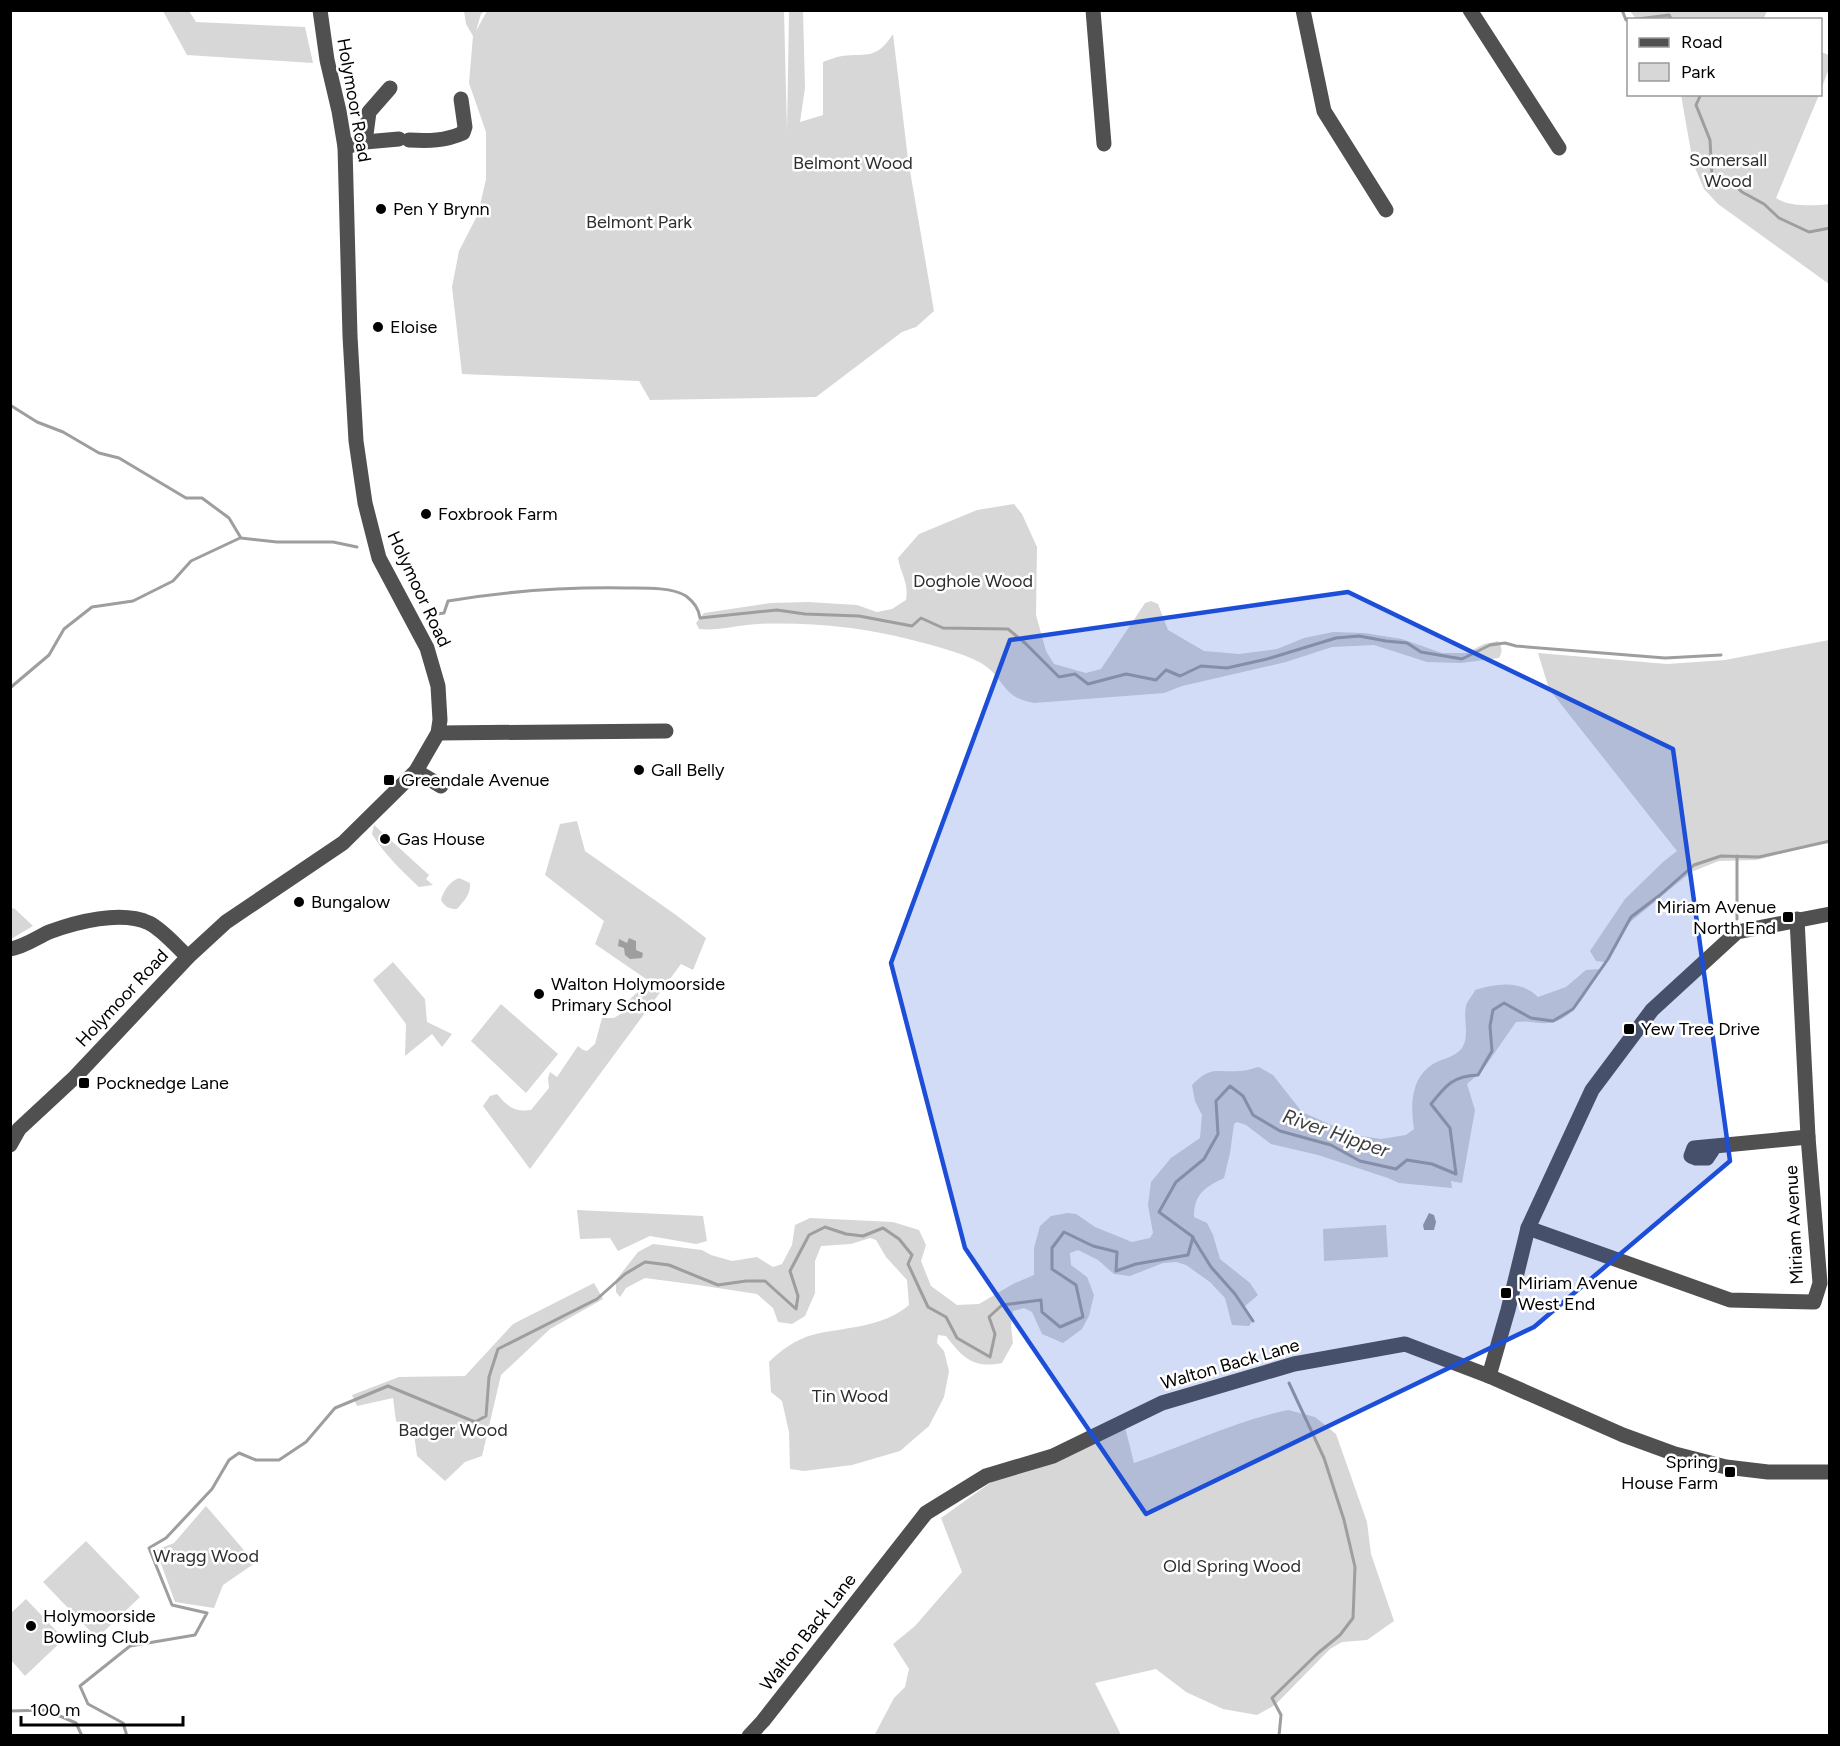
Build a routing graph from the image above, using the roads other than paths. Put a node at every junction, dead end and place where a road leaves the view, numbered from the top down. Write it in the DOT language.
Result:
graph roads {
  1 [pos="320,10"];
  2 [pos="1093,10"];
  3 [pos="1303,10"];
  4 [pos="1470,10"];
  5 [pos="390,88"];
  6 [pos="461,99"];
  7 [pos="365,142"];
  8 [pos="1104,144"];
  9 [pos="345,147"];
  10 [pos="1559,148"];
  11 [pos="1386,210"];
  12 [pos="666,731"];
  13 [pos="438,733"];
  14 [pos="416,771"];
  15 [pos="441,786"];
  16 [pos="1830,914"];
  17 [pos="1797,919"];
  18 [pos="10,949"];
  19 [pos="188,957"];
  20 [pos="1808,1137"];
  21 [pos="10,1145"];
  22 [pos="1715,1146"];
  23 [pos="1528,1228"];
  24 [pos="1489,1376"];
  25 [pos="1830,1472"];
  26 [pos="749,1736"];
  1 -- 9 [label="street, Holymoor Road"];
  2 -- 8 [label="street"];
  3 -- 11 [label="street"];
  4 -- 10 [label="street"];
  5 -- 7 [label="street"];
  6 -- 7 [label="street"];
  7 -- 9 [label="street"];
  9 -- 13 [label="street, Holymoor Road"];
  12 -- 13 [label="street"];
  13 -- 14 [label="street, Holymoor Road"];
  14 -- 15 [label="street"];
  14 -- 19 [label="street, Holymoor Road"];
  16 -- 17 [label="street"];
  17 -- 20 [label="street, Miriam Avenue"];
  17 -- 23 [label="street"];
  18 -- 19 [label="street"];
  19 -- 21 [label="street, Holymoor Road"];
  20 -- 22 [label="street"];
  20 -- 23 [label="street, Miriam Avenue"];
  23 -- 24 [label="street"];
  24 -- 25 [label="street, Walton Back Lane"];
  24 -- 26 [label="street, Walton Back Lane"];
}
